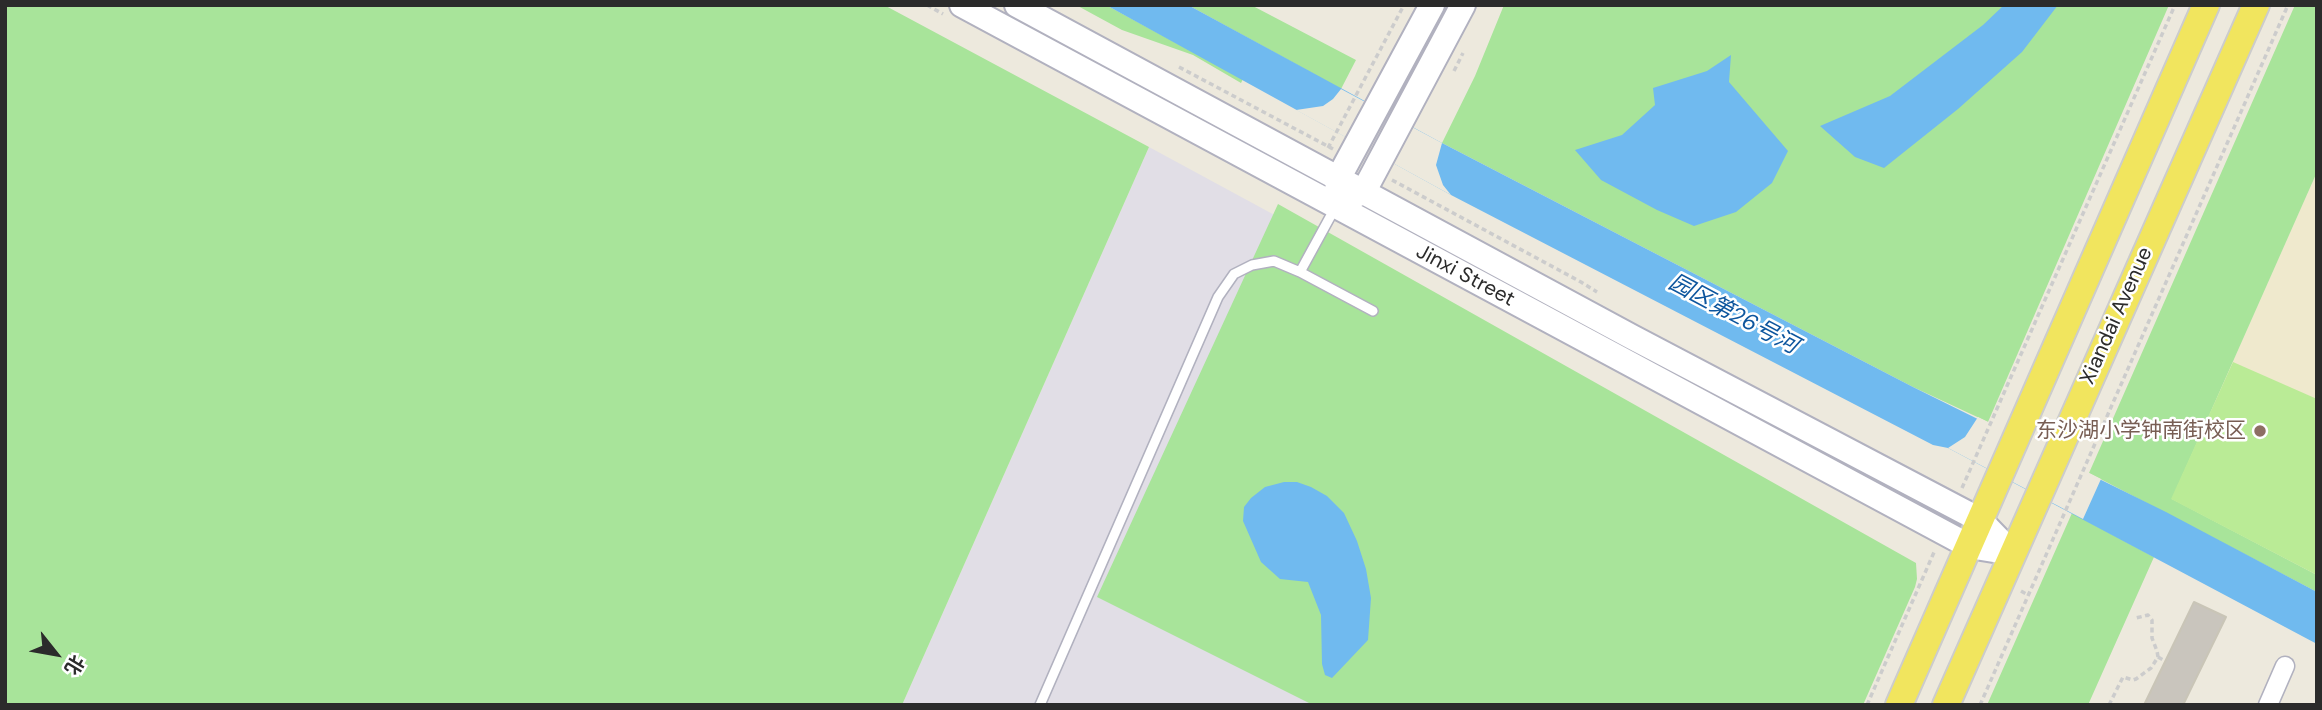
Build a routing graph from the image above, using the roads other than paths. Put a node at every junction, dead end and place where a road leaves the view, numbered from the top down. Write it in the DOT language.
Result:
graph roads {
  1 [pos="962,5"];
  2 [pos="1017,5"];
  3 [pos="1432,5"];
  4 [pos="1463,5"];
  5 [pos="2206,5"];
  6 [pos="2256,5"];
  7 [pos="1338,179"];
  8 [pos="1364,191"];
  9 [pos="1336,206"];
  10 [pos="1300,272"];
  11 [pos="1373,311"];
  12 [pos="1980,520"];
  13 [pos="1969,546"];
  14 [pos="2012,554"];
  15 [pos="2285,666"];
  16 [pos="1040,705"];
  17 [pos="1899,705"];
  18 [pos="1946,705"];
  19 [pos="2268,705"];
  1 -- 9 [label="main road, Jinxi Street"];
  2 -- 7 [label="main road, Jinxi Street"];
  3 -- 7 [label="main road"];
  4 -- 8 [label="main road"];
  5 -- 12 [label="main road, Xiandai Avenue"];
  6 -- 14 [label="main road, Xiandai Avenue"];
  7 -- 8 [label="main road, Jinxi Street"];
  7 -- 9 [label="main road"];
  8 -- 9 [label="main road"];
  8 -- 12 [label="main road, Jinxi Street"];
  9 -- 10 [label="lane"];
  9 -- 13 [label="main road, Jinxi Street"];
  10 -- 11 [label="lane"];
  10 -- 16 [label="lane"];
  12 -- 13 [label="main road, Xiandai Avenue"];
  12 -- 14 [label="main road, Jinxi Street"];
  13 -- 14 [label="main road, Jinxi Street"];
  13 -- 17 [label="main road, Xiandai Avenue"];
  14 -- 18 [label="main road, Xiandai Avenue"];
  15 -- 19 [label="street"];
}
